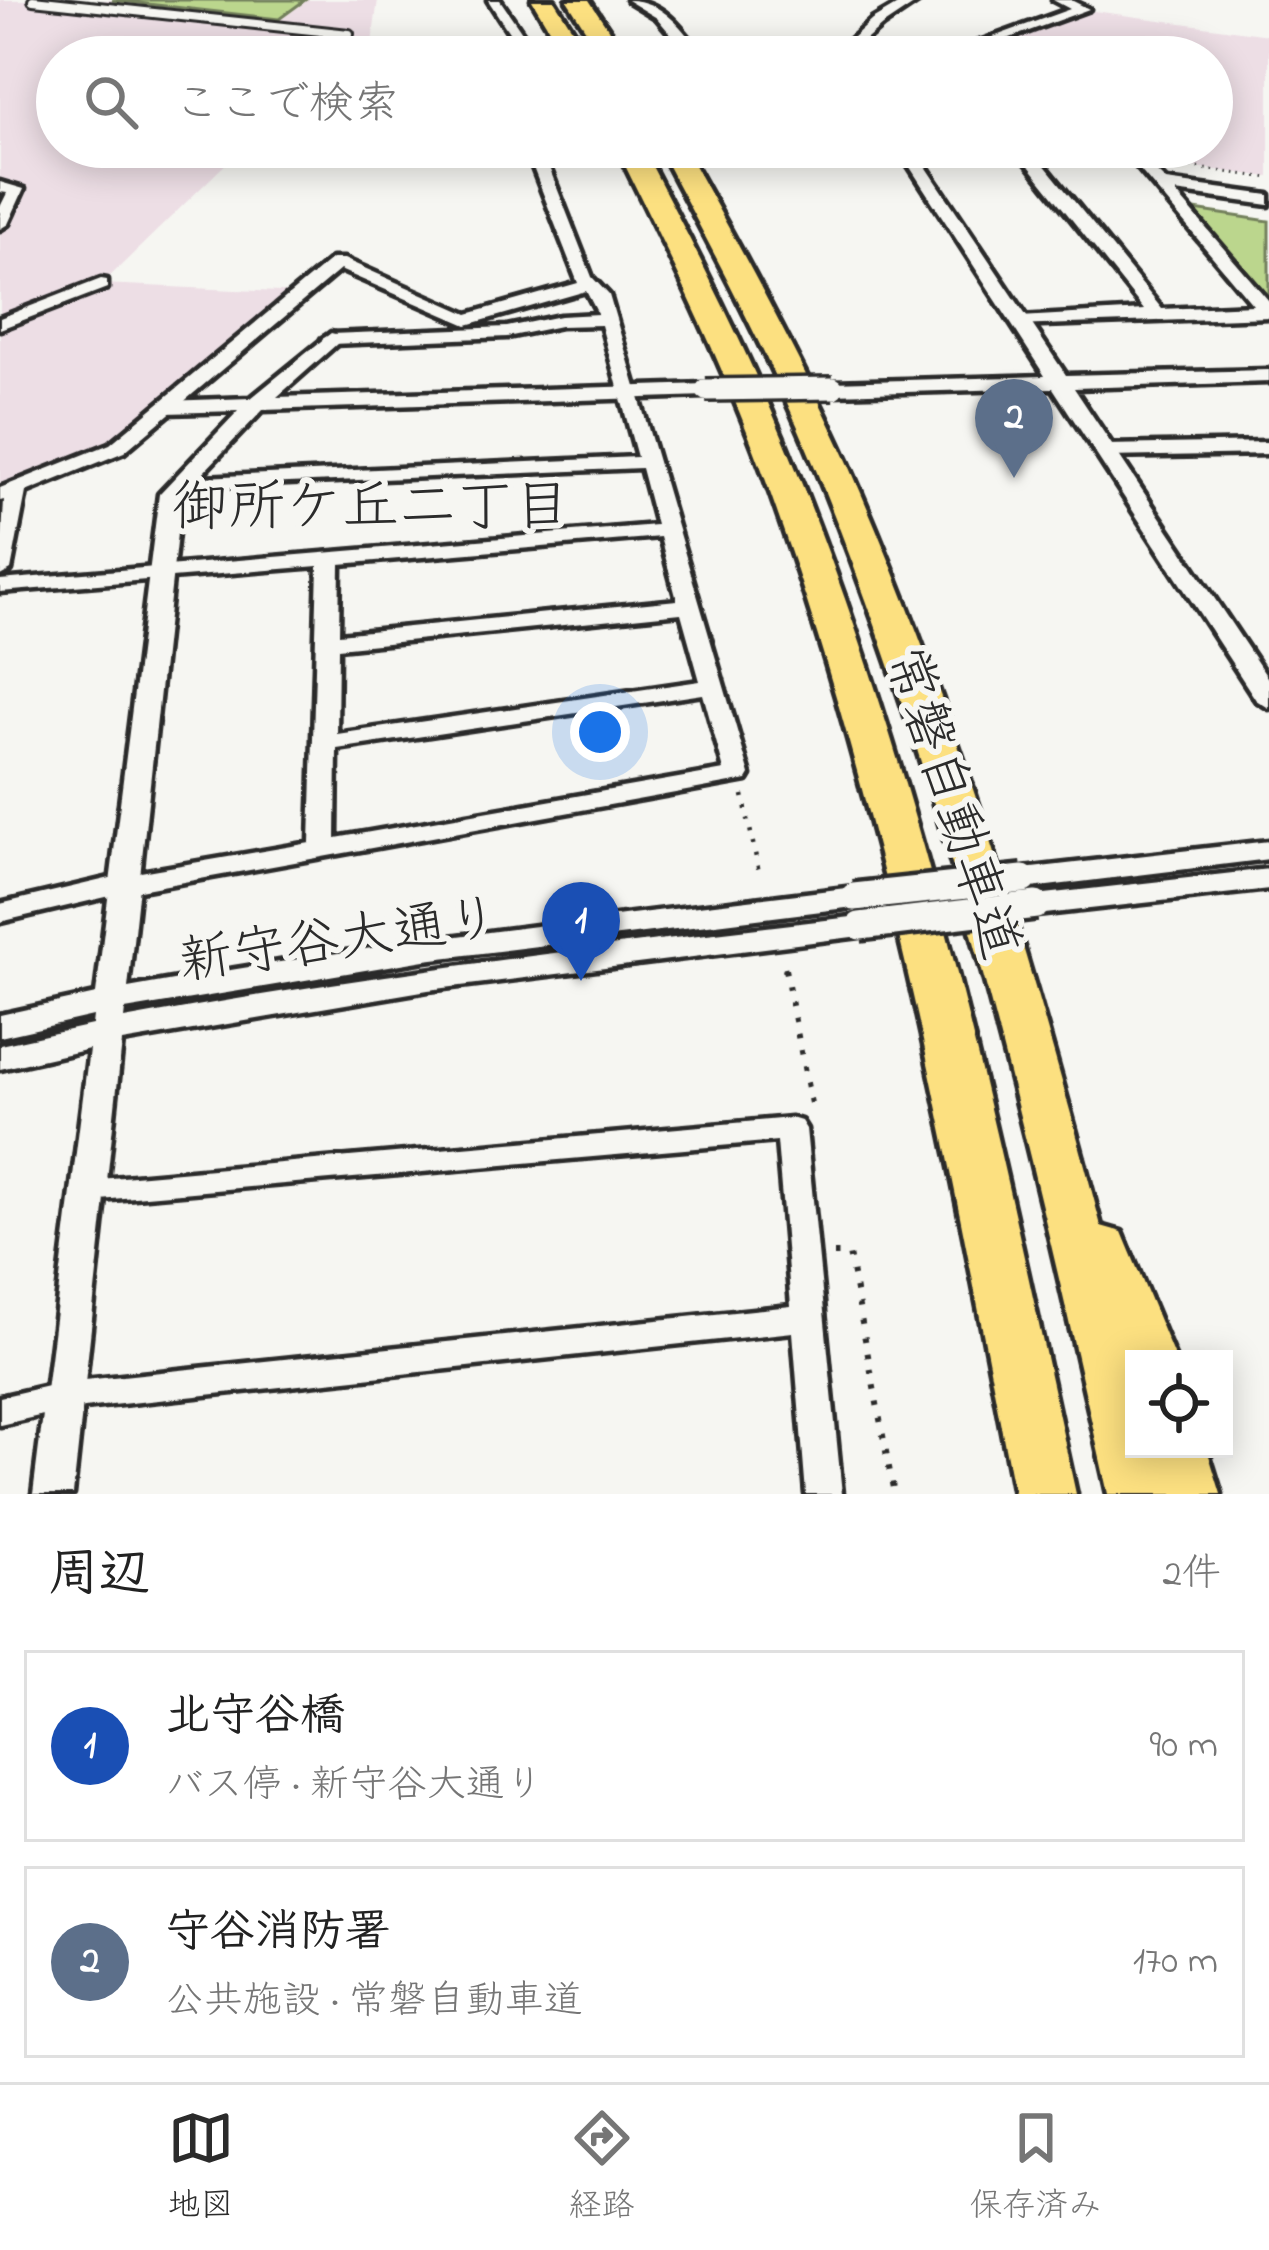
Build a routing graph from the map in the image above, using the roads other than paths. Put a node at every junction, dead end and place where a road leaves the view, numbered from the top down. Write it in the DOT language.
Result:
graph roads {
  1 [pos="33,0"];
  2 [pos="494,0"];
  3 [pos="543,0"];
  4 [pos="578,0"];
  5 [pos="633,0"];
  6 [pos="915,0"];
  7 [pos="1059,0"];
  8 [pos="349,34"];
  9 [pos="518,36"];
  10 [pos="565,36"];
  11 [pos="601,36"];
  12 [pos="680,36"];
  13 [pos="861,36"];
  14 [pos="1005,36"];
  15 [pos="541,168"];
  16 [pos="640,168"];
  17 [pos="682,168"];
  18 [pos="919,168"];
  19 [pos="1039,168"];
  20 [pos="1147,168"];
  21 [pos="1161,185"];
  22 [pos="0,188"];
  23 [pos="1269,200"];
  24 [pos="0,224"];
  25 [pos="101,284"];
  26 [pos="588,285"];
  27 [pos="1268,310"];
  28 [pos="1157,315"];
  29 [pos="608,319"];
  30 [pos="1020,322"];
  31 [pos="0,324"];
  32 [pos="331,339"];
  33 [pos="1269,376"];
  34 [pos="1061,382"];
  35 [pos="628,393"];
  36 [pos="259,402"];
  37 [pos="166,407"];
  38 [pos="1266,451"];
  39 [pos="1106,452"];
  40 [pos="649,462"];
  41 [pos="180,484"];
  42 [pos="8,492"];
  43 [pos="669,530"];
  44 [pos="329,558"];
  45 [pos="0,570"];
  46 [pos="158,571"];
  47 [pos="0,586"];
  48 [pos="690,605"];
  49 [pos="327,642"];
  50 [pos="713,686"];
  51 [pos="1269,700"];
  52 [pos="326,743"];
  53 [pos="323,849"];
  54 [pos="1269,850"];
  55 [pos="1269,879"];
  56 [pos="124,884"];
  57 [pos="1030,892"];
  58 [pos="0,913"];
  59 [pos="109,1016"];
  60 [pos="0,1026"];
  61 [pos="1029,1049"];
  62 [pos="0,1057"];
  63 [pos="89,1189"];
  64 [pos="808,1317"];
  65 [pos="1143,1350"];
  66 [pos="64,1396"];
  67 [pos="0,1411"];
  68 [pos="1180,1458"];
  69 [pos="53,1494"];
  70 [pos="824,1494"];
  71 [pos="1045,1494"];
  72 [pos="1138,1494"];
  73 [pos="1190,1494"];
  1 -- 8 [label="lane"];
  2 -- 9 [label="street"];
  3 -- 10 [label="highway"];
  4 -- 11 [label="highway"];
  5 -- 12 [label="street"];
  6 -- 13 [label="street"];
  7 -- 14 [label="street"];
  15 -- 26 [label="street"];
  16 -- 71 [label="highway, 常磐自動車道"];
  17 -- 61 [label="highway, 常磐自動車道"];
  18 -- 30 [label="street"];
  19 -- 28 [label="street"];
  20 -- 21 [label="street"];
  21 -- 23 [label="street"];
  21 -- 27 [label="street"];
  22 -- 24 [label="street"];
  25 -- 31 [label="street"];
  26 -- 29 [label="street"];
  26 -- 37 [label="street"];
  27 -- 28 [label="street"];
  28 -- 30 [label="street"];
  29 -- 32 [label="street"];
  29 -- 35 [label="street"];
  30 -- 34 [label="street"];
  32 -- 36 [label="street"];
  33 -- 34 [label="street"];
  34 -- 35 [label="street, bridge"];
  34 -- 39 [label="street"];
  35 -- 36 [label="street"];
  35 -- 40 [label="street"];
  36 -- 37 [label="street"];
  36 -- 41 [label="street"];
  37 -- 42 [label="street"];
  38 -- 39 [label="street"];
  39 -- 51 [label="street"];
  40 -- 41 [label="street"];
  40 -- 43 [label="street"];
  41 -- 46 [label="street"];
  42 -- 45 [label="street"];
  43 -- 44 [label="street"];
  43 -- 48 [label="street"];
  44 -- 46 [label="street"];
  44 -- 49 [label="street"];
  46 -- 47 [label="street"];
  46 -- 56 [label="street"];
  48 -- 49 [label="street"];
  48 -- 50 [label="street"];
  49 -- 52 [label="street"];
  50 -- 52 [label="street"];
  50 -- 53 [label="street"];
  52 -- 53 [label="street"];
  53 -- 56 [label="street"];
  54 -- 57 [label="street, 新守谷大通り"];
  55 -- 57 [label="street, 新守谷大通り"];
  56 -- 58 [label="street"];
  56 -- 59 [label="street"];
  57 -- 59 [label="street, 新守谷大通り, bridge"];
  59 -- 60 [label="street, 新守谷大通り"];
  59 -- 62 [label="street, 新守谷大通り"];
  59 -- 63 [label="street"];
  61 -- 65 [label="highway"];
  61 -- 72 [label="highway, 常磐自動車道"];
  63 -- 64 [label="street"];
  63 -- 66 [label="street"];
  64 -- 66 [label="street"];
  64 -- 70 [label="street"];
  66 -- 67 [label="street"];
  66 -- 69 [label="street"];
  68 -- 73 [label="highway"];
}
